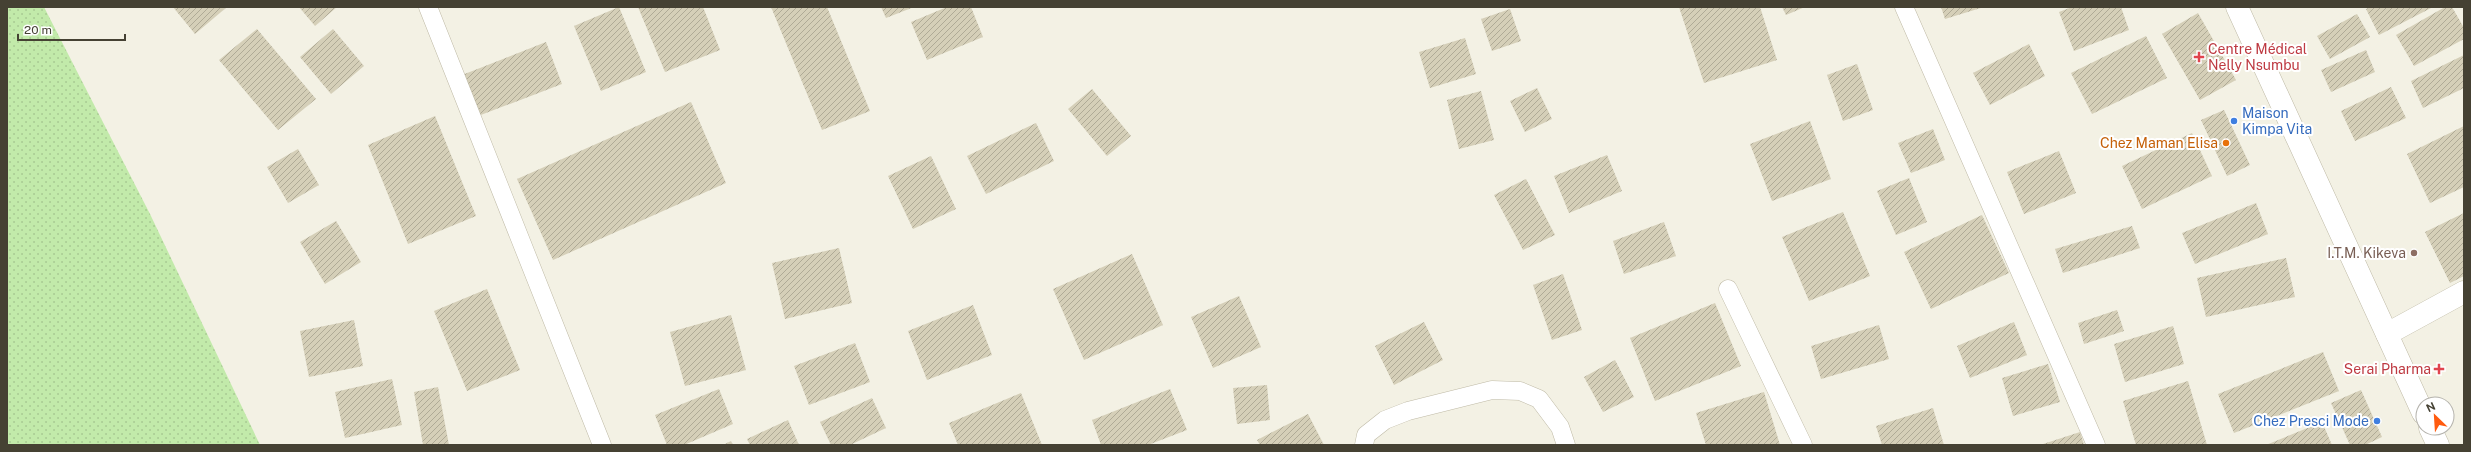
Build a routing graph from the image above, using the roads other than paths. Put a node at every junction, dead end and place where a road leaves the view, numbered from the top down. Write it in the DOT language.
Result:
graph roads {
  1 [pos="428,7"];
  2 [pos="1904,7"];
  3 [pos="2238,7"];
  4 [pos="1728,289"];
  5 [pos="2464,292"];
  6 [pos="2387,334"];
  7 [pos="2415,396"];
  8 [pos="602,445"];
  9 [pos="1364,445"];
  10 [pos="1566,445"];
  11 [pos="1803,445"];
  12 [pos="2096,445"];
  1 -- 8 [label="lane"];
  2 -- 12 [label="lane"];
  3 -- 6 [label="street"];
  4 -- 11 [label="lane"];
  5 -- 6 [label="street"];
  6 -- 7 [label="street"];
  9 -- 10 [label="lane"];
}
